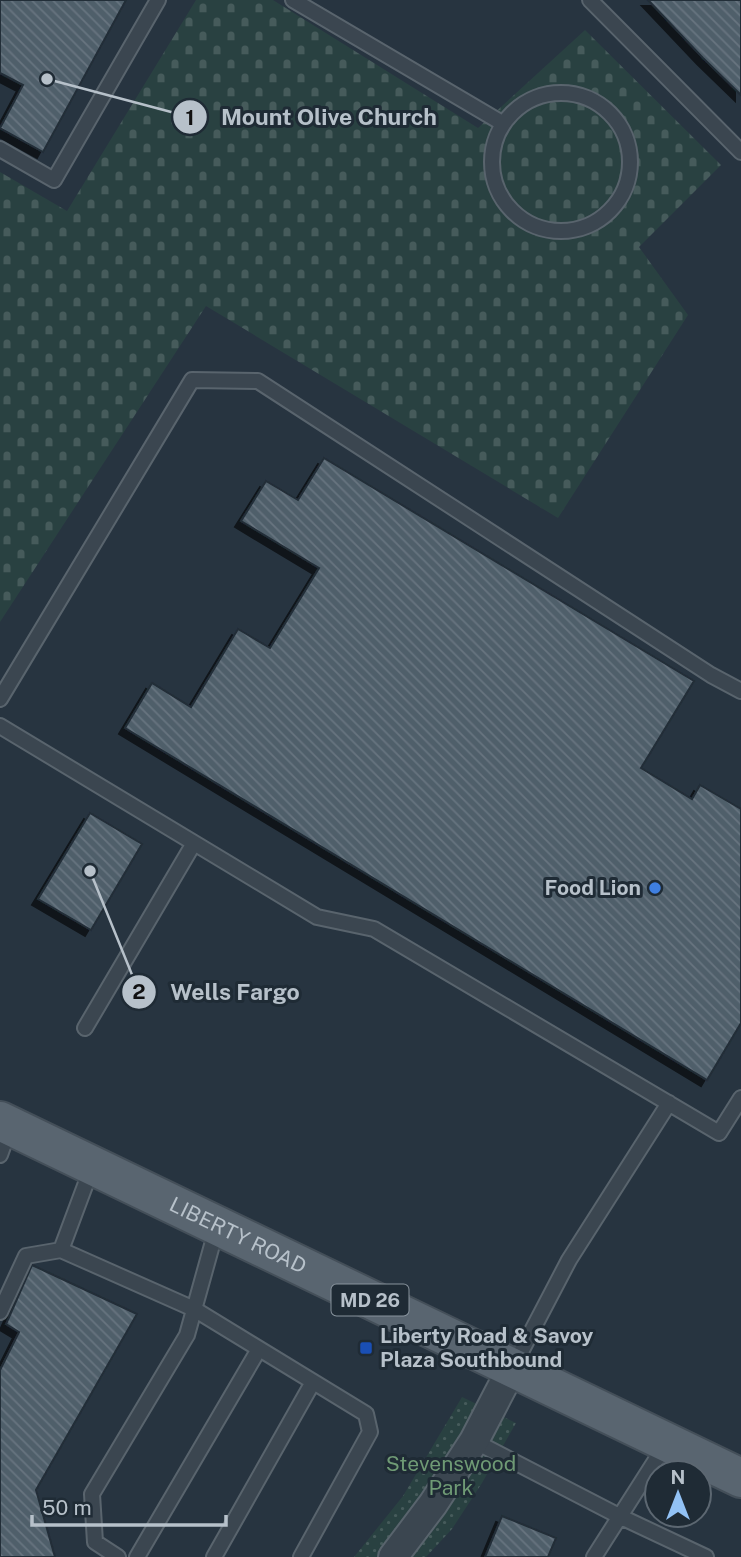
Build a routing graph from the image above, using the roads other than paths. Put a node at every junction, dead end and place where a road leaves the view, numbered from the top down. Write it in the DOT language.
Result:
graph roads {
  1 [pos="158,0"];
  2 [pos="293,0"];
  3 [pos="590,0"];
  4 [pos="502,123"];
  5 [pos="0,149"];
  6 [pos="741,152"];
  7 [pos="741,691"];
  8 [pos="0,699"];
  9 [pos="0,726"];
  10 [pos="194,843"];
  11 [pos="85,1028"];
  12 [pos="741,1098"];
  13 [pos="669,1103"];
  14 [pos="3,1134"];
  15 [pos="93,1166"];
  16 [pos="218,1226"];
  17 [pos="61,1250"];
  18 [pos="194,1309"];
  19 [pos="0,1312"];
  20 [pos="258,1349"];
  21 [pos="512,1368"];
  22 [pos="313,1382"];
  23 [pos="474,1441"];
  24 [pos="666,1443"];
  25 [pos="741,1478"];
  26 [pos="619,1516"];
  27 [pos="118,1557"];
  28 [pos="136,1557"];
  29 [pos="214,1557"];
  30 [pos="301,1557"];
  31 [pos="393,1557"];
  32 [pos="594,1557"];
  33 [pos="706,1557"];
  1 -- 5 [label="lane"];
  2 -- 4 [label="lane"];
  3 -- 6 [label="lane"];
  4 -- 4 [label="lane"];
  7 -- 8 [label="lane"];
  9 -- 10 [label="lane"];
  10 -- 11 [label="lane"];
  10 -- 13 [label="lane"];
  12 -- 13 [label="lane"];
  13 -- 21 [label="lane"];
  14 -- 15 [label="main road, LIBERTY ROAD / MD 26"];
  15 -- 16 [label="main road, LIBERTY ROAD / MD 26"];
  15 -- 17 [label="lane"];
  16 -- 18 [label="lane"];
  16 -- 21 [label="main road, LIBERTY ROAD / MD 26"];
  17 -- 18 [label="lane"];
  17 -- 19 [label="lane"];
  18 -- 20 [label="lane"];
  18 -- 27 [label="lane"];
  20 -- 22 [label="lane"];
  20 -- 28 [label="lane"];
  21 -- 23 [label="street"];
  21 -- 24 [label="main road, LIBERTY ROAD / MD 26"];
  22 -- 29 [label="lane"];
  22 -- 30 [label="lane"];
  23 -- 26 [label="lane"];
  23 -- 31 [label="street"];
  24 -- 25 [label="main road, LIBERTY ROAD / MD 26"];
  24 -- 26 [label="lane"];
  26 -- 32 [label="lane"];
  26 -- 33 [label="lane"];
}
